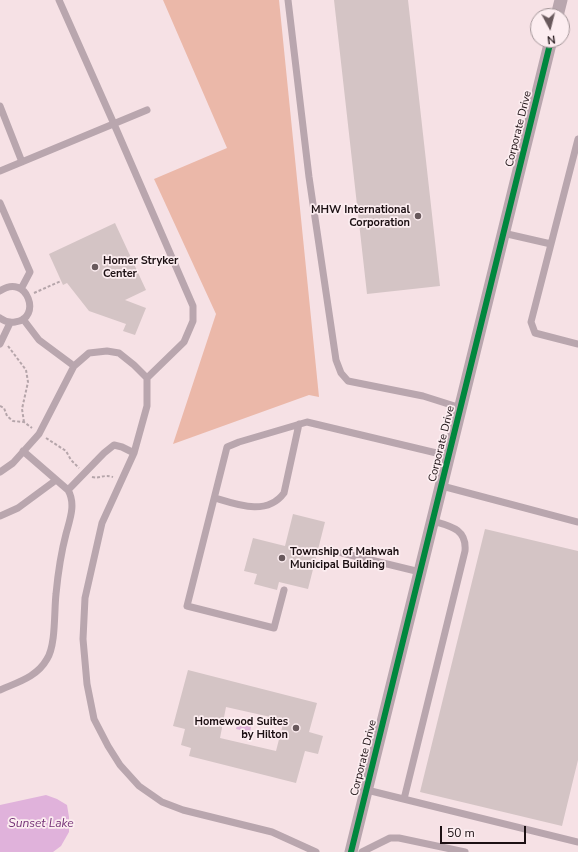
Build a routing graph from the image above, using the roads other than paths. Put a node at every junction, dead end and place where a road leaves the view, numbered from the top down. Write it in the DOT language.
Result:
graph roads {
  1 [pos="58,0"];
  2 [pos="288,0"];
  3 [pos="549,48"];
  4 [pos="0,106"];
  5 [pos="147,110"];
  6 [pos="114,124"];
  7 [pos="578,139"];
  8 [pos="22,162"];
  9 [pos="0,171"];
  10 [pos="0,203"];
  11 [pos="503,233"];
  12 [pos="551,244"];
  13 [pos="21,289"];
  14 [pos="0,291"];
  15 [pos="0,318"];
  16 [pos="23,319"];
  17 [pos="10,322"];
  18 [pos="1,342"];
  19 [pos="578,344"];
  20 [pos="74,366"];
  21 [pos="147,378"];
  22 [pos="461,408"];
  23 [pos="299,424"];
  24 [pos="23,451"];
  25 [pos="134,453"];
  26 [pos="449,456"];
  27 [pos="0,472"];
  28 [pos="56,480"];
  29 [pos="442,486"];
  30 [pos="68,490"];
  31 [pos="214,498"];
  32 [pos="0,516"];
  33 [pos="433,521"];
  34 [pos="578,522"];
  35 [pos="342,553"];
  36 [pos="420,572"];
  37 [pos="284,590"];
  38 [pos="0,690"];
  39 [pos="367,790"];
  40 [pos="404,799"];
  41 [pos="578,842"];
  42 [pos="316,852"];
  43 [pos="351,852"];
  44 [pos="362,852"];
  45 [pos="465,852"];
  1 -- 6 [label="lane"];
  2 -- 22 [label="lane"];
  3 -- 11 [label="street, Corporate Drive"];
  4 -- 8 [label="lane"];
  5 -- 6 [label="lane"];
  6 -- 8 [label="lane"];
  6 -- 21 [label="lane"];
  7 -- 12 [label="lane"];
  8 -- 9 [label="lane"];
  10 -- 13 [label="lane"];
  11 -- 12 [label="lane"];
  11 -- 22 [label="street, Corporate Drive"];
  12 -- 19 [label="lane"];
  13 -- 14 [label="lane"];
  13 -- 16 [label="lane"];
  15 -- 17 [label="lane"];
  16 -- 17 [label="lane"];
  16 -- 20 [label="lane"];
  17 -- 18 [label="lane"];
  20 -- 21 [label="lane"];
  20 -- 24 [label="lane"];
  21 -- 25 [label="lane"];
  22 -- 26 [label="street, Corporate Drive"];
  23 -- 26 [label="lane"];
  23 -- 31 [label="lane"];
  23 -- 31 [label="lane"];
  24 -- 27 [label="lane"];
  24 -- 28 [label="lane"];
  25 -- 30 [label="lane"];
  25 -- 42 [label="lane"];
  26 -- 29 [label="street, Corporate Drive"];
  28 -- 30 [label="lane"];
  28 -- 32 [label="lane"];
  29 -- 33 [label="street, Corporate Drive"];
  29 -- 34 [label="lane"];
  30 -- 38 [label="lane"];
  31 -- 37 [label="lane"];
  33 -- 36 [label="street, Corporate Drive"];
  33 -- 40 [label="lane"];
  35 -- 36 [label="lane"];
  36 -- 39 [label="street, Corporate Drive"];
  39 -- 40 [label="lane"];
  39 -- 43 [label="street, Corporate Drive"];
  40 -- 41 [label="lane"];
  44 -- 45 [label="lane"];
}
